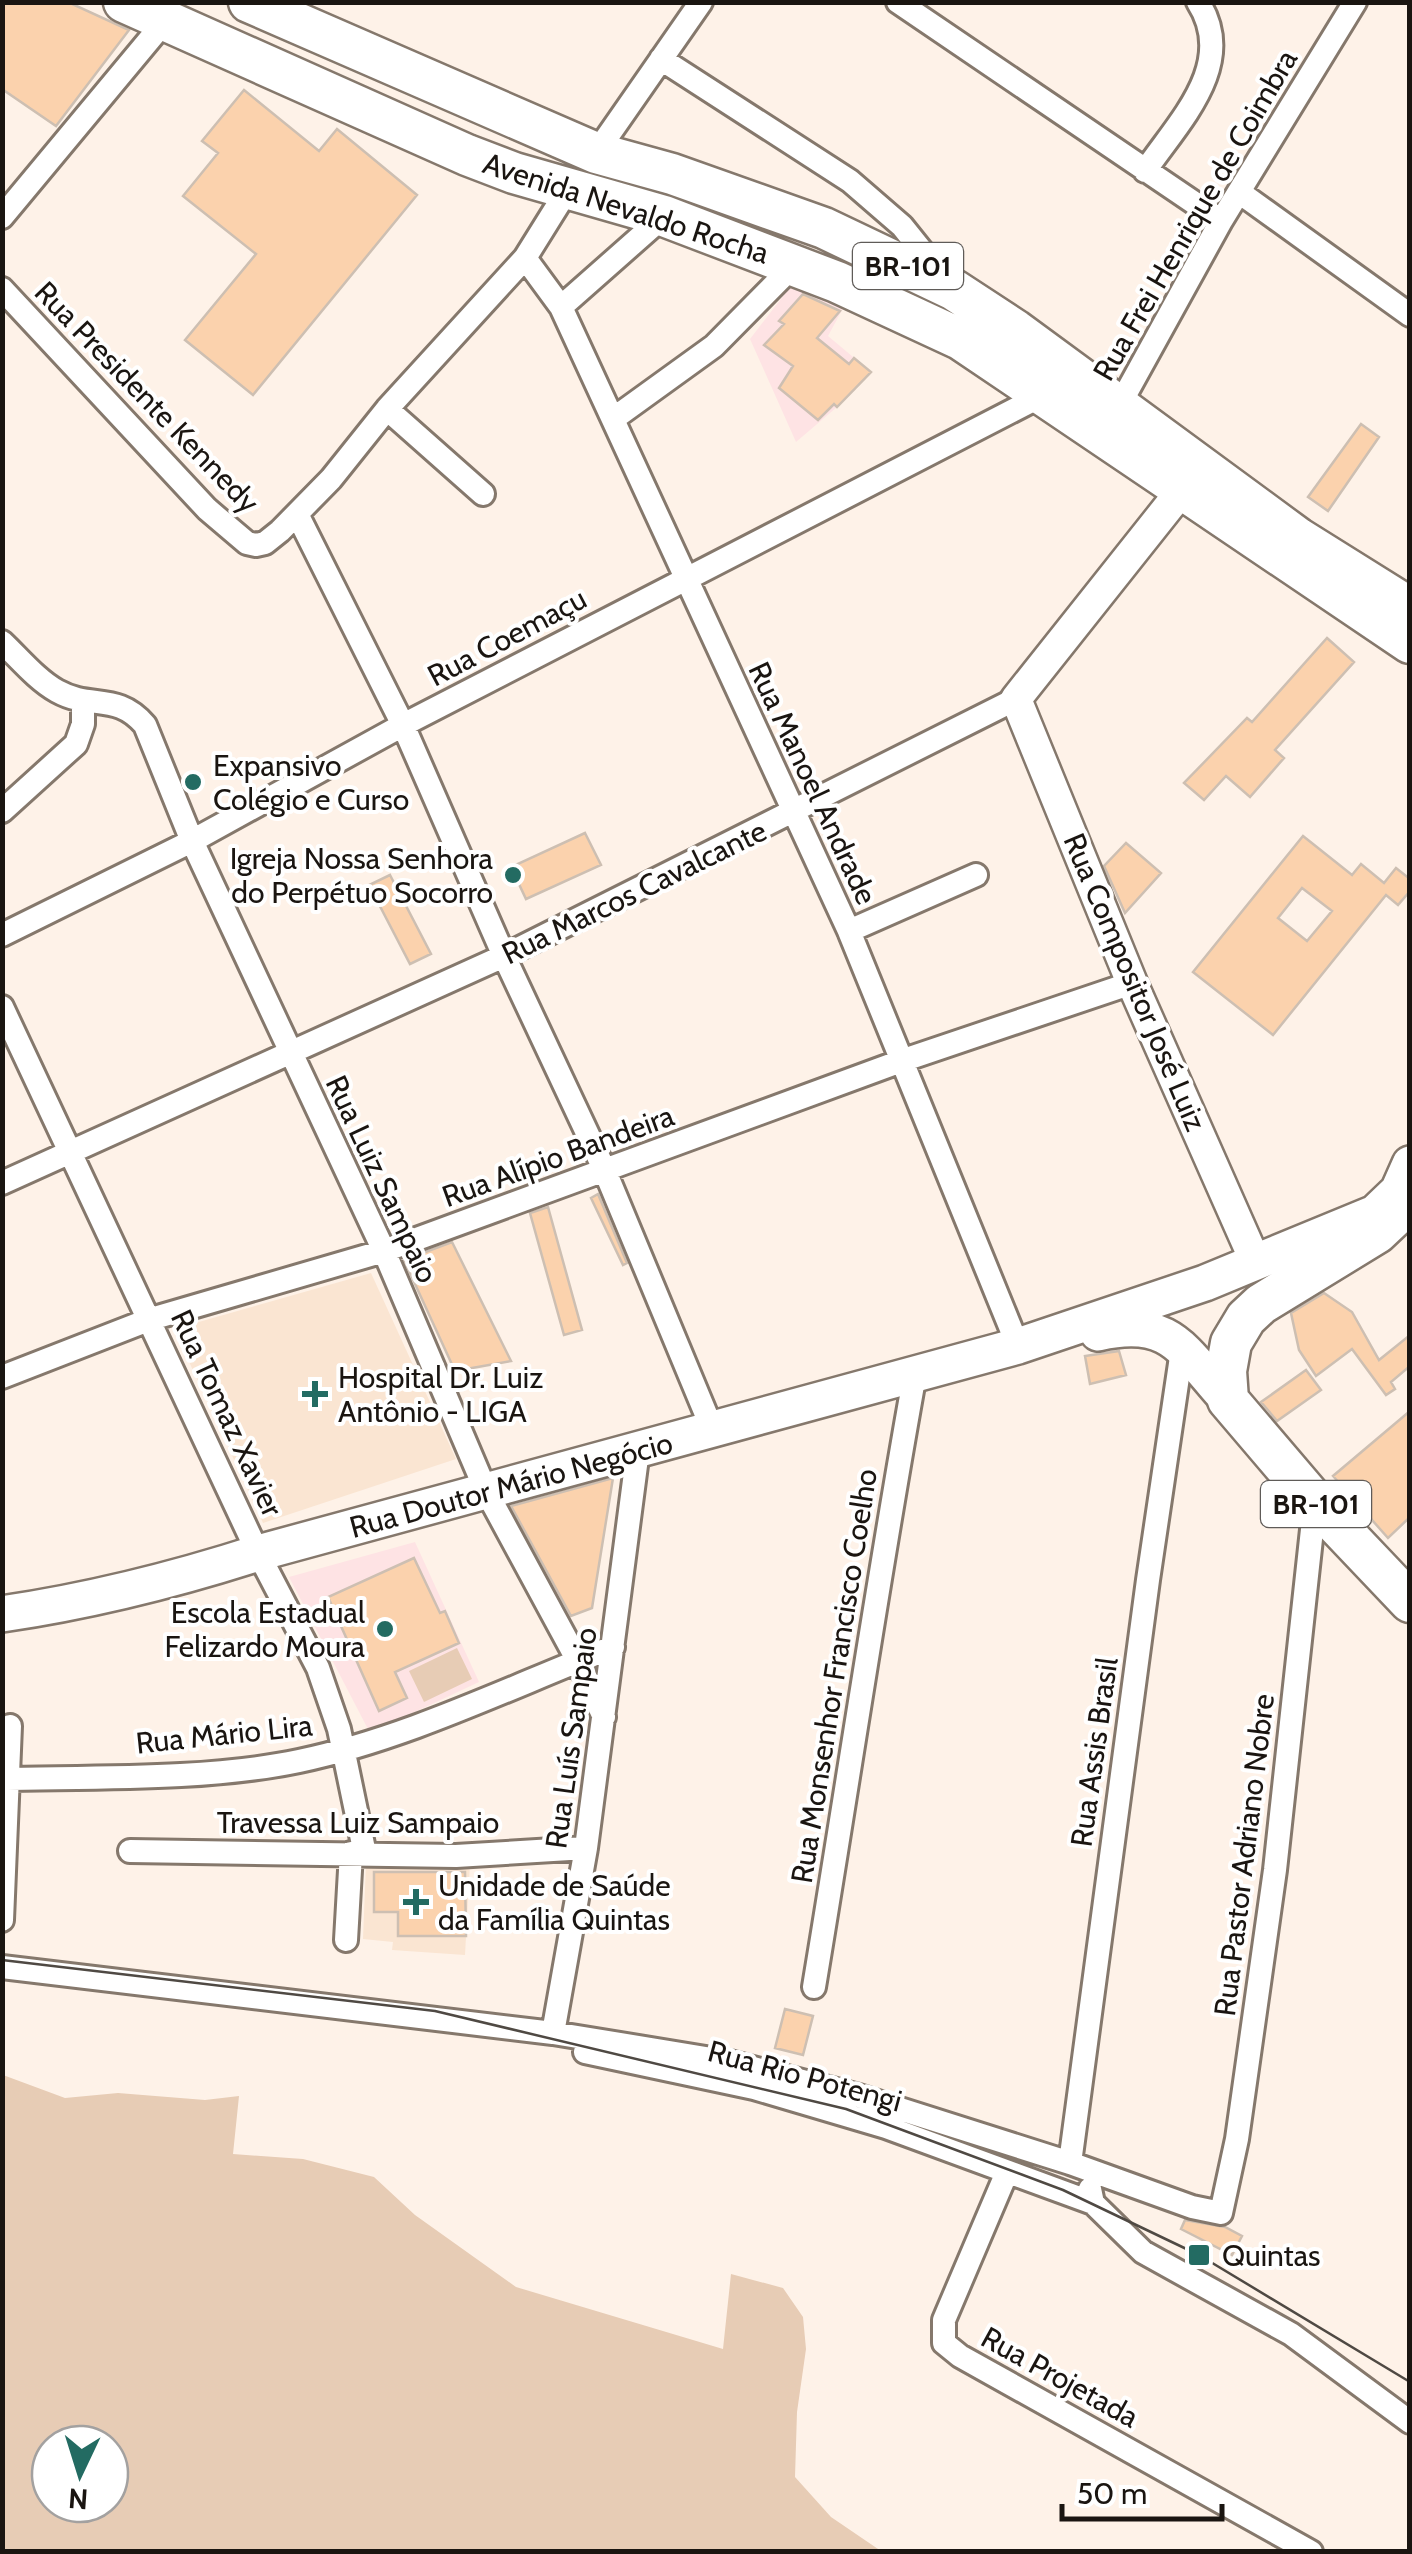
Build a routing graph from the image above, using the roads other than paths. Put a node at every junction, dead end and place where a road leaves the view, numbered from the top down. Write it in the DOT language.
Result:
graph roads {
  1 [pos="124,2"];
  2 [pos="249,2"];
  3 [pos="701,2"];
  4 [pos="898,2"];
  5 [pos="1198,2"];
  6 [pos="1355,2"];
  7 [pos="165,20"];
  8 [pos="660,59"];
  9 [pos="596,154"];
  10 [pos="1145,171"];
  11 [pos="568,189"];
  12 [pos="1238,192"];
  13 [pos="664,216"];
  14 [pos="2,218"];
  15 [pos="1221,221"];
  16 [pos="525,258"];
  17 [pos="794,265"];
  18 [pos="2,289"];
  19 [pos="954,290"];
  20 [pos="560,307"];
  21 [pos="1410,315"];
  22 [pos="1041,396"];
  23 [pos="1118,406"];
  24 [pos="387,409"];
  25 [pos="613,420"];
  26 [pos="1163,439"];
  27 [pos="483,494"];
  28 [pos="1196,501"];
  29 [pos="297,514"];
  30 [pos="1301,554"];
  31 [pos="685,578"];
  32 [pos="1410,594"];
  33 [pos="1410,608"];
  34 [pos="2,642"];
  35 [pos="1410,643"];
  36 [pos="1410,670"];
  37 [pos="1016,699"];
  38 [pos="82,701"];
  39 [pos="403,725"];
  40 [pos="2,811"];
  41 [pos="794,814"];
  42 [pos="192,841"];
  43 [pos="976,876"];
  44 [pos="849,931"];
  45 [pos="2,936"];
  46 [pos="504,956"];
  47 [pos="1132,983"];
  48 [pos="2,1007"];
  49 [pos="9,1035"];
  50 [pos="291,1053"];
  51 [pos="904,1060"];
  52 [pos="72,1152"];
  53 [pos="1410,1164"];
  54 [pos="605,1172"];
  55 [pos="2,1183"];
  56 [pos="1410,1202"];
  57 [pos="384,1251"];
  58 [pos="1256,1263"];
  59 [pos="151,1320"];
  60 [pos="1018,1346"];
  61 [pos="1182,1350"];
  62 [pos="915,1374"];
  63 [pos="2,1376"];
  64 [pos="1228,1400"];
  65 [pos="714,1431"];
  66 [pos="638,1450"];
  67 [pos="486,1491"];
  68 [pos="1314,1502"];
  69 [pos="258,1553"];
  70 [pos="1410,1602"];
  71 [pos="2,1614"];
  72 [pos="613,1647"];
  73 [pos="578,1661"];
  74 [pos="604,1716"];
  75 [pos="10,1726"];
  76 [pos="344,1750"];
  77 [pos="6,1779"];
  78 [pos="586,1848"];
  79 [pos="130,1851"];
  80 [pos="358,1854"];
  81 [pos="2,1920"];
  82 [pos="346,1940"];
  83 [pos="2,1967"];
  84 [pos="814,1987"];
  85 [pos="497,2026"];
  86 [pos="552,2033"];
  87 [pos="1070,2163"];
  88 [pos="1007,2172"];
  89 [pos="1093,2203"];
  90 [pos="1221,2212"];
  91 [pos="1410,2422"];
  92 [pos="1311,2552"];
  1 -- 7 [label="highway, Avenida Nevaldo Rocha / BR-101"];
  2 -- 9 [label="highway, Avenida Nevaldo Rocha / BR-101"];
  3 -- 8 [label="street"];
  4 -- 10 [label="street"];
  5 -- 10 [label="street"];
  6 -- 12 [label="street, Rua Frei Henrique de Coimbra"];
  7 -- 11 [label="highway, Avenida Nevaldo Rocha / BR-101"];
  7 -- 14 [label="street"];
  8 -- 9 [label="street"];
  8 -- 19 [label="street, Avenida Nevaldo Rocha"];
  9 -- 19 [label="highway, Avenida Nevaldo Rocha / BR-101"];
  10 -- 15 [label="street"];
  11 -- 13 [label="highway, Avenida Nevaldo Rocha / BR-101"];
  11 -- 16 [label="street"];
  12 -- 15 [label="street, Rua Frei Henrique de Coimbra"];
  12 -- 21 [label="street"];
  13 -- 17 [label="highway, Avenida Nevaldo Rocha / BR-101"];
  13 -- 20 [label="street"];
  15 -- 23 [label="street, Rua Frei Henrique de Coimbra"];
  16 -- 20 [label="street, Rua Manoel Andrade"];
  16 -- 24 [label="street"];
  17 -- 22 [label="highway, Avenida Nevaldo Rocha / BR-101"];
  17 -- 25 [label="street"];
  18 -- 29 [label="street, Rua Presidente Kennedy"];
  19 -- 23 [label="highway, Avenida Nevaldo Rocha / BR-101"];
  20 -- 25 [label="street, Rua Manoel Andrade"];
  22 -- 28 [label="highway, Avenida Nevaldo Rocha / BR-101"];
  22 -- 31 [label="street, Rua Coemaçu"];
  23 -- 26 [label="highway, Avenida Nevaldo Rocha / BR-101"];
  24 -- 27 [label="street"];
  24 -- 29 [label="street"];
  25 -- 31 [label="street, Rua Manoel Andrade"];
  26 -- 30 [label="highway, Avenida Nevaldo Rocha / BR-101"];
  26 -- 32 [label="highway"];
  28 -- 30 [label="highway, BR-101"];
  28 -- 36 [label="highway"];
  28 -- 37 [label="street, Rua Marcos Cavalcante"];
  29 -- 39 [label="street"];
  30 -- 33 [label="highway, BR-101"];
  30 -- 35 [label="highway, BR-101"];
  31 -- 39 [label="street, Rua Coemaçu"];
  31 -- 41 [label="street, Rua Manoel Andrade"];
  34 -- 38 [label="street"];
  37 -- 41 [label="street, Rua Marcos Cavalcante"];
  37 -- 47 [label="street, Rua Compositor José Luiz"];
  38 -- 40 [label="street"];
  38 -- 42 [label="street, Rua Luiz Sampaio"];
  39 -- 42 [label="street, Rua Coemaçu"];
  39 -- 46 [label="street"];
  41 -- 44 [label="street, Rua Manoel Andrade"];
  41 -- 46 [label="street, Rua Marcos Cavalcante"];
  42 -- 45 [label="street, Rua Coemaçu"];
  42 -- 50 [label="street, Rua Luiz Sampaio"];
  43 -- 44 [label="street"];
  44 -- 51 [label="street, Rua Manoel Andrade"];
  46 -- 50 [label="street, Rua Marcos Cavalcante"];
  46 -- 54 [label="street"];
  47 -- 51 [label="street, Rua Alípio Bandeira"];
  47 -- 58 [label="street, Rua Compositor José Luiz"];
  48 -- 49 [label="street, Rua Tomaz Xavier"];
  49 -- 52 [label="street, Rua Tomaz Xavier"];
  50 -- 52 [label="street, Rua Marcos Cavalcante"];
  50 -- 57 [label="street, Rua Luiz Sampaio"];
  51 -- 54 [label="street, Rua Alípio Bandeira"];
  51 -- 60 [label="street, Rua Manoel Andrade"];
  52 -- 55 [label="street, Rua Marcos Cavalcante"];
  52 -- 59 [label="street, Rua Tomaz Xavier"];
  53 -- 58 [label="main road, Rua Doutor Mário Negócio"];
  54 -- 57 [label="street, Rua Alípio Bandeira"];
  54 -- 65 [label="street"];
  56 -- 64 [label="highway"];
  57 -- 59 [label="street, Rua Alípio Bandeira"];
  57 -- 67 [label="street, Rua Luiz Sampaio"];
  58 -- 60 [label="main road, Rua Doutor Mário Negócio"];
  59 -- 63 [label="street, Rua Alípio Bandeira"];
  59 -- 69 [label="street, Rua Tomaz Xavier"];
  60 -- 61 [label="main road, Rua Doutor Mário Negócio"];
  60 -- 62 [label="main road, Rua Doutor Mário Negócio"];
  61 -- 64 [label="main road, Rua Doutor Mário Negócio"];
  61 -- 87 [label="street, Rua Assis Brasil"];
  62 -- 65 [label="main road, Rua Doutor Mário Negócio"];
  62 -- 84 [label="street, Rua Monsenhor Francisco Coelho"];
  64 -- 68 [label="highway, BR-101"];
  65 -- 66 [label="main road, Rua Doutor Mário Negócio"];
  66 -- 67 [label="main road, Rua Doutor Mário Negócio"];
  66 -- 72 [label="street, Rua Luís Sampaio"];
  67 -- 69 [label="main road, Rua Doutor Mário Negócio"];
  67 -- 73 [label="street, Rua Luiz Sampaio"];
  68 -- 70 [label="highway, BR-101"];
  68 -- 90 [label="street, Rua Pastor Adriano Nobre"];
  69 -- 71 [label="main road, Rua Doutor Mário Negócio"];
  69 -- 76 [label="street, Rua Tomaz Xavier"];
  72 -- 73 [label="street, Rua Mário Lira"];
  72 -- 74 [label="street, Rua Luís Sampaio"];
  73 -- 74 [label="street, Rua Luiz Sampaio"];
  73 -- 76 [label="street, Rua Mário Lira"];
  74 -- 78 [label="street, Rua Luís Sampaio"];
  75 -- 77 [label="street"];
  76 -- 77 [label="street, Rua Mário Lira"];
  76 -- 80 [label="street, Rua Tomaz Xavier"];
  77 -- 81 [label="street"];
  78 -- 80 [label="street, Travessa Luiz Sampaio"];
  78 -- 86 [label="street, Rua Luís Sampaio"];
  79 -- 80 [label="street, Travessa Luiz Sampaio"];
  80 -- 82 [label="street, Rua Tomaz Xavier"];
  83 -- 85 [label="street, Rua Rio Potengi"];
  85 -- 86 [label="street, Rua Rio Potengi"];
  85 -- 88 [label="street, Rua Rio Potengi"];
  86 -- 87 [label="street, Rua Rio Potengi"];
  87 -- 89 [label="street, Rua Rio Potengi"];
  87 -- 90 [label="street, Rua Rio Potengi"];
  88 -- 89 [label="street, Rua Rio Potengi"];
  88 -- 92 [label="street, Rua Projetada"];
  89 -- 91 [label="street, Rua Rio Potengi"];
}
